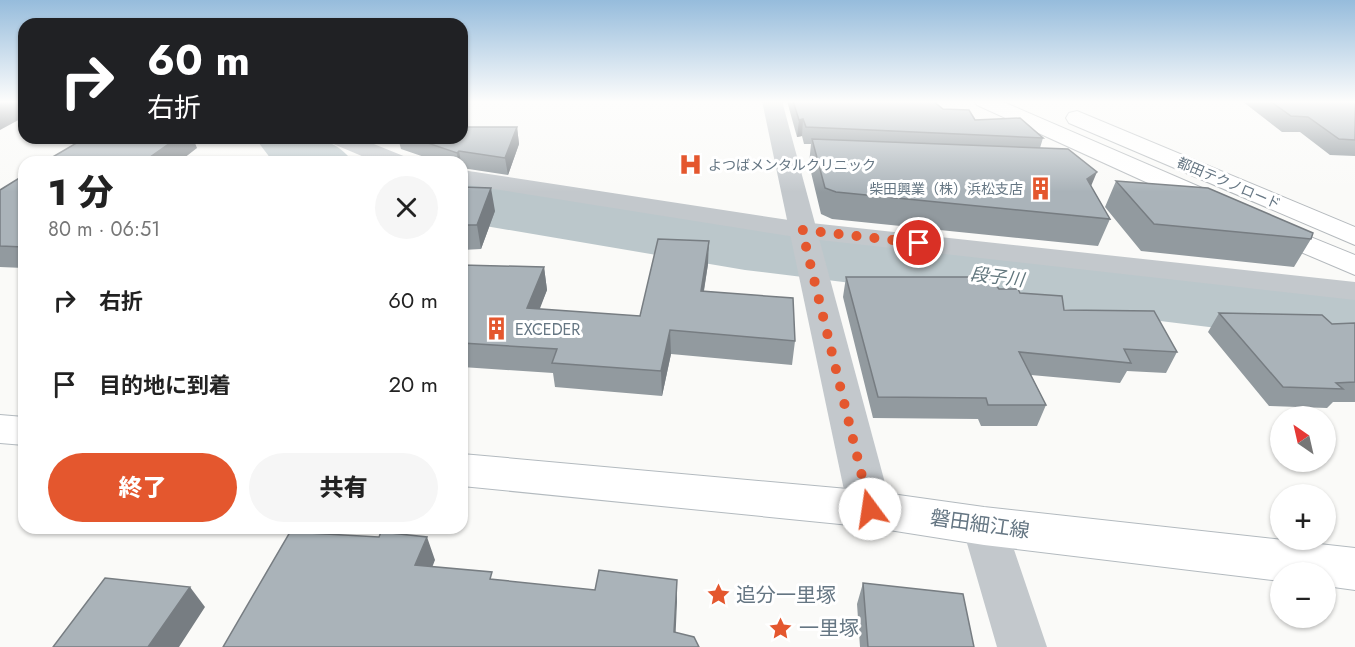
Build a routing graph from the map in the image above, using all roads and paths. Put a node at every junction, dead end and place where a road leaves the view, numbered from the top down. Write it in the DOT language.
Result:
graph roads {
  1 [pos="785,131"];
  2 [pos="1052,131"];
  3 [pos="1107,131"];
  4 [pos="354,144"];
  5 [pos="382,156"];
  6 [pos="468,178"];
  7 [pos="1355,237"];
  8 [pos="807,250"];
  9 [pos="1355,266"];
  10 [pos="1355,291"];
  11 [pos="0,429"];
  12 [pos="18,430"];
  13 [pos="468,471"];
  14 [pos="870,509"];
  15 [pos="984,526"];
  16 [pos="1355,569"];
  17 [pos="1022,647"];
  1 -- 8 [label="street"];
  2 -- 9 [label="main road, 都田テクノロード"];
  3 -- 7 [label="main road, 都田テクノロード"];
  4 -- 5 [label="street"];
  6 -- 8 [label="street"];
  8 -- 10 [label="street"];
  8 -- 14 [label="street"];
  11 -- 12 [label="main road"];
  13 -- 14 [label="main road, 磐田細江線"];
  14 -- 15 [label="main road, 磐田細江線"];
  15 -- 16 [label="main road, 磐田細江線"];
  15 -- 17 [label="street"];
}
